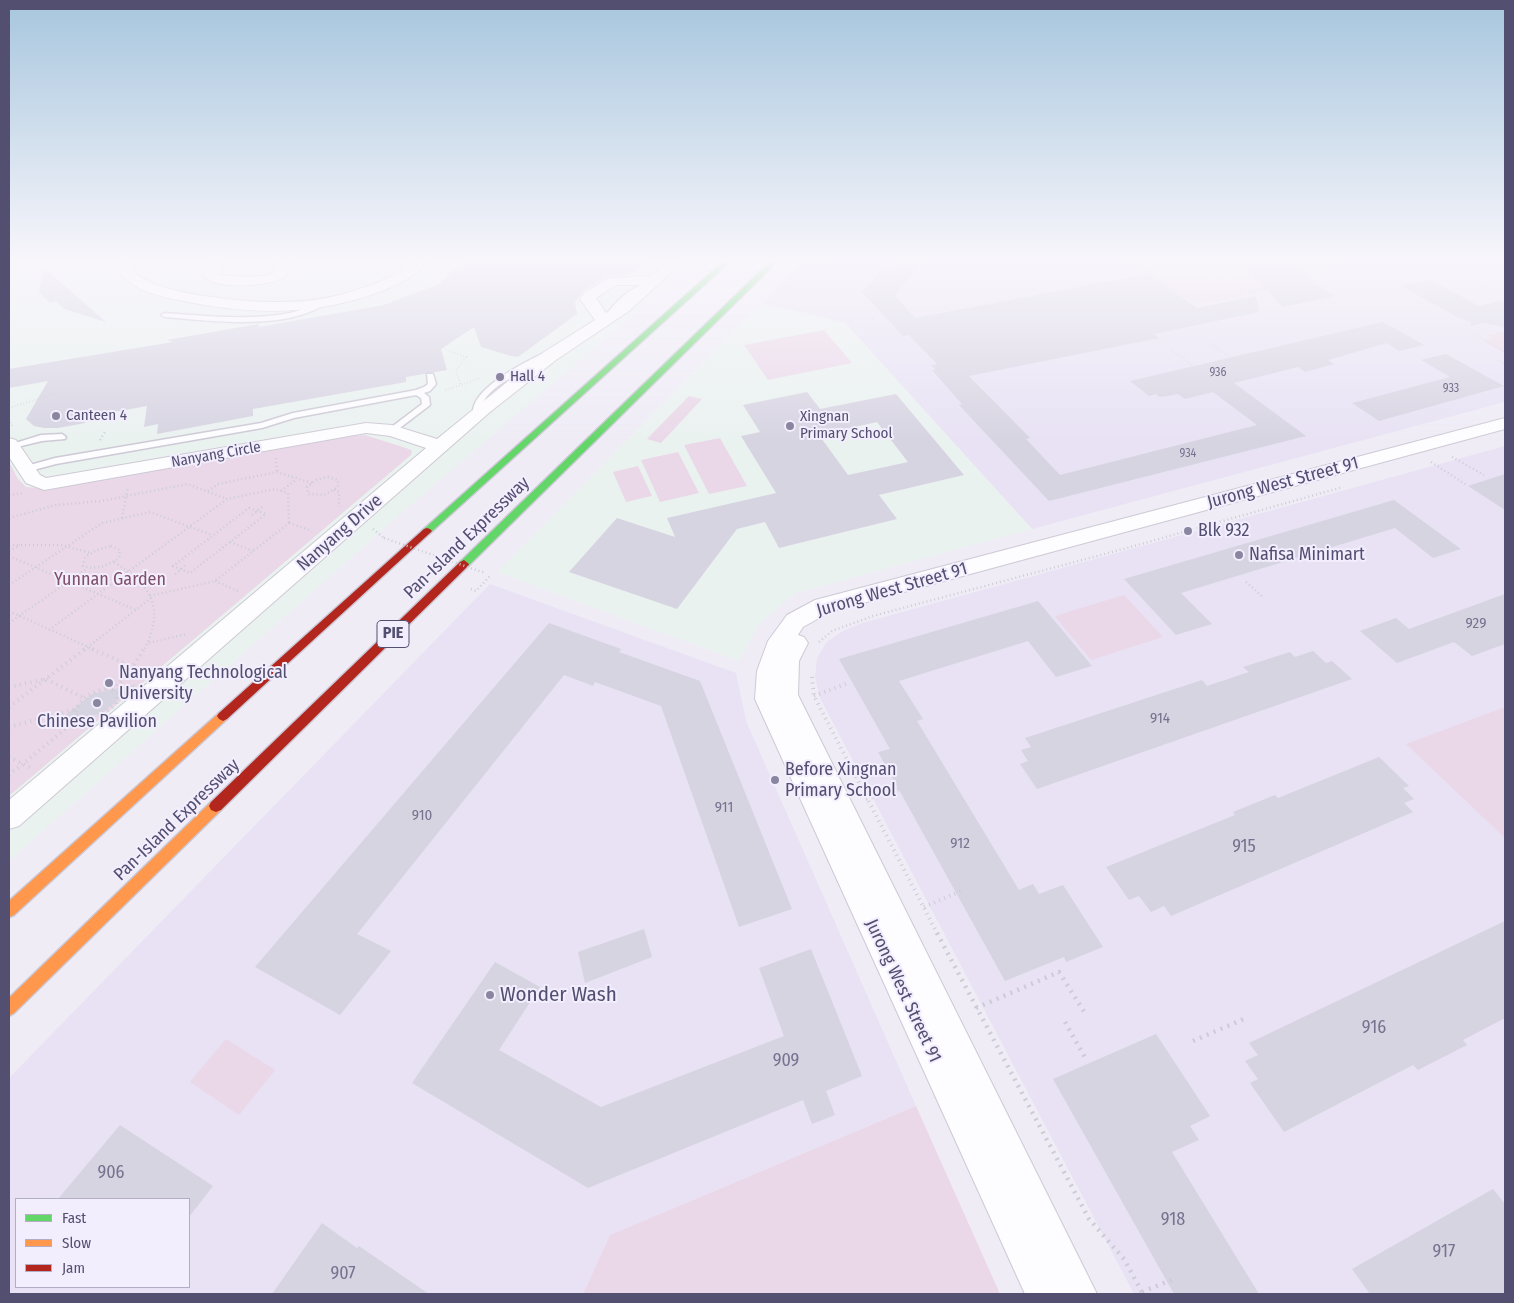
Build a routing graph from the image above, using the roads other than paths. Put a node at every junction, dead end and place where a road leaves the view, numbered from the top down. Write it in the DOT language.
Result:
graph roads {
  1 [pos="607,320"];
  2 [pos="662,320"];
  3 [pos="714,320"];
  4 [pos="604,322"];
  5 [pos="430,376"];
  6 [pos="418,392"];
  7 [pos="1505,424"];
  8 [pos="392,431"];
  9 [pos="1505,436"];
  10 [pos="62,437"];
  11 [pos="9,446"];
  12 [pos="440,446"];
  13 [pos="26,468"];
  14 [pos="9,817"];
  15 [pos="9,910"];
  16 [pos="9,1007"];
  17 [pos="1045,1294"];
  18 [pos="1077,1294"];
  1 -- 4 [label="street, Nanyang Drive"];
  2 -- 15 [label="highway, Pan-Island Expressway"];
  3 -- 16 [label="highway, Pan-Island Expressway / PIE"];
  4 -- 12 [label="street, Nanyang Drive"];
  5 -- 6 [label="lane"];
  6 -- 8 [label="lane"];
  6 -- 13 [label="lane"];
  7 -- 17 [label="street, Jurong West Street 91"];
  8 -- 12 [label="street, Nanyang Circle"];
  8 -- 13 [label="street, Nanyang Circle"];
  9 -- 18 [label="street, Jurong West Street 91"];
  10 -- 11 [label="lane"];
  11 -- 13 [label="street, Nanyang Circle"];
  12 -- 14 [label="street, Nanyang Drive"];
}
